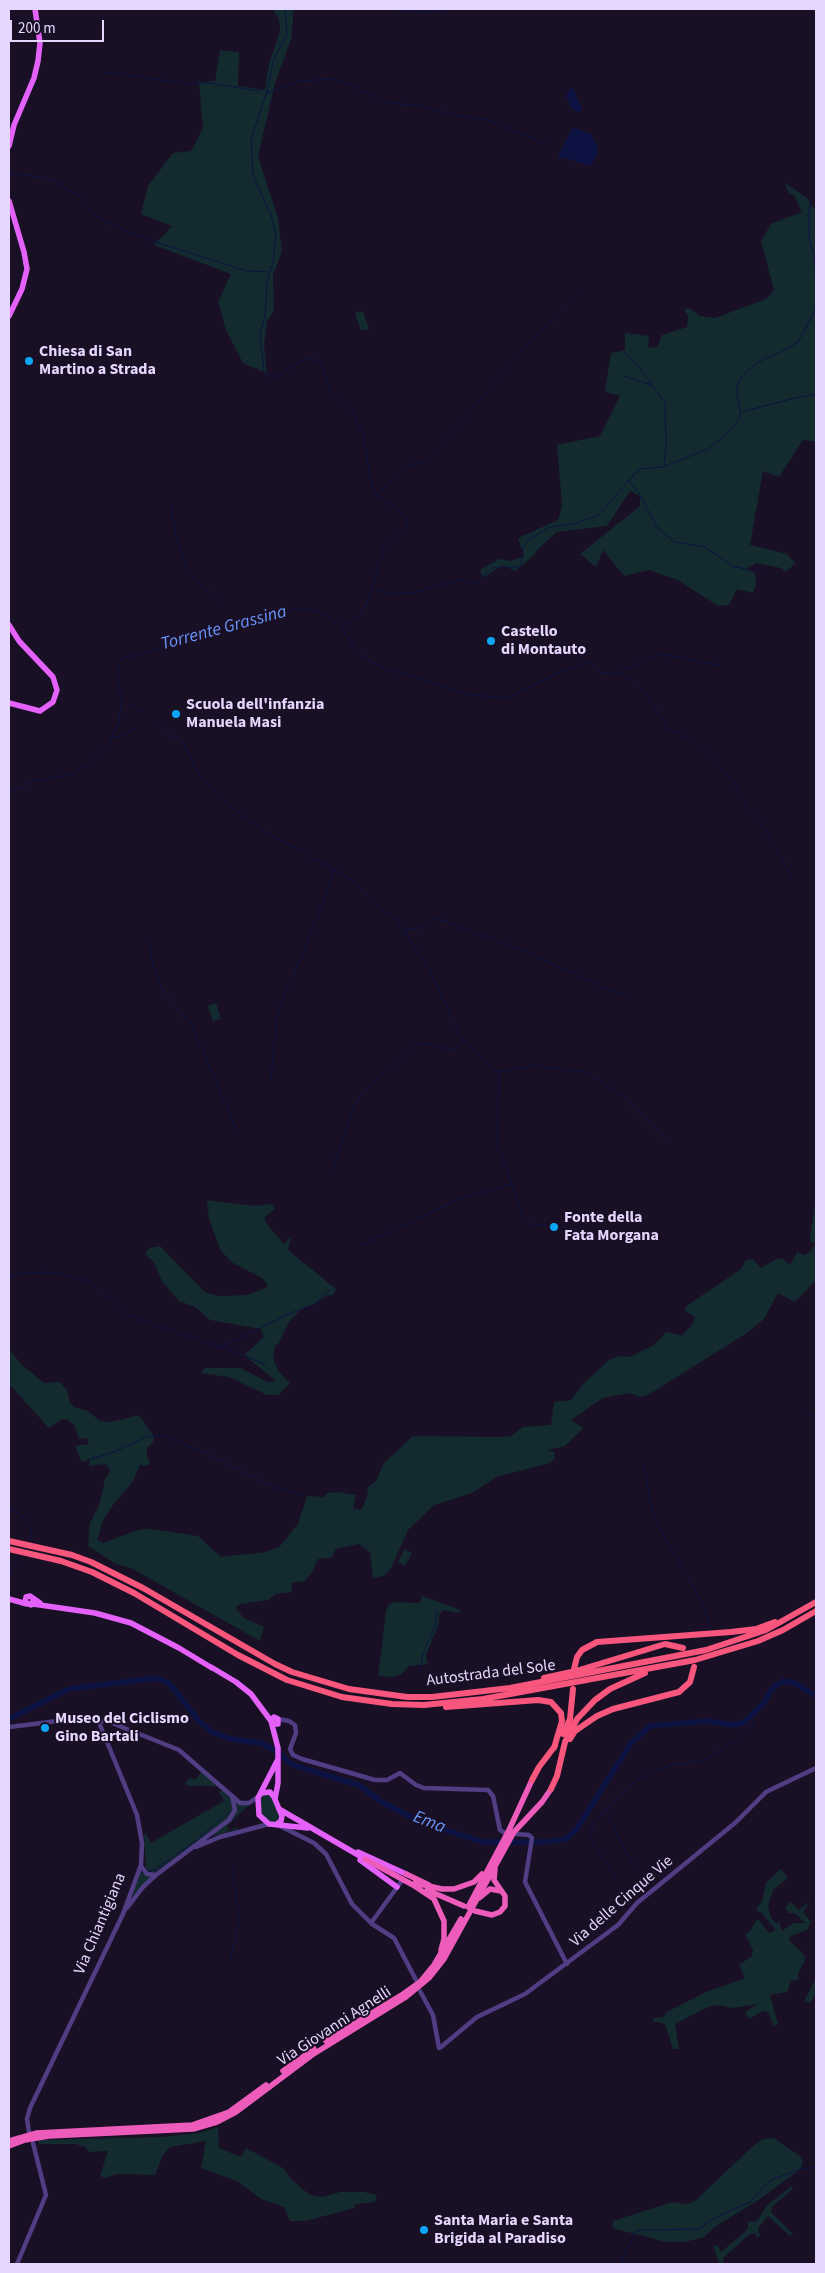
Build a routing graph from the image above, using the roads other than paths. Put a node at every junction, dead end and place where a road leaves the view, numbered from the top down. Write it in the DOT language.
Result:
graph roads {
  1 [pos="35,9"];
  2 [pos="9,146"];
  3 [pos="9,201"];
  4 [pos="9,316"];
  5 [pos="9,625"];
  6 [pos="9,703"];
  7 [pos="10,1541"];
  8 [pos="9,1549"];
  9 [pos="9,1599"];
  10 [pos="816,1601"];
  11 [pos="816,1611"];
  12 [pos="686,1652"];
  13 [pos="693,1663"];
  14 [pos="573,1678"];
  15 [pos="360,1700"];
  16 [pos="98,1720"];
  17 [pos="277,1721"];
  18 [pos="9,1727"];
  19 [pos="554,1748"];
  20 [pos="561,1758"];
  21 [pos="277,1761"];
  22 [pos="816,1768"];
  23 [pos="532,1780"];
  24 [pos="551,1789"];
  25 [pos="261,1794"];
  26 [pos="232,1795"];
  27 [pos="275,1800"];
  28 [pos="279,1809"];
  29 [pos="270,1824"];
  30 [pos="277,1824"];
  31 [pos="308,1828"];
  32 [pos="511,1832"];
  33 [pos="194,1847"];
  34 [pos="501,1851"];
  35 [pos="360,1856"];
  36 [pos="493,1860"];
  37 [pos="141,1865"];
  38 [pos="156,1875"];
  39 [pos="404,1879"];
  40 [pos="413,1885"];
  41 [pos="503,1892"];
  42 [pos="475,1900"];
  43 [pos="464,1906"];
  44 [pos="476,1911"];
  45 [pos="123,1914"];
  46 [pos="465,1916"];
  47 [pos="371,1923"];
  48 [pos="567,1964"];
  49 [pos="434,1965"];
  50 [pos="419,1985"];
  51 [pos="26,2136"];
  52 [pos="9,2141"];
  53 [pos="33,2143"];
  54 [pos="9,2146"];
  55 [pos="17,2264"];
  1 -- 2 [label="main road"];
  3 -- 4 [label="main road"];
  5 -- 6 [label="main road"];
  7 -- 14 [label="highway, Autostrada del Sole"];
  8 -- 15 [label="highway, Autostrada del Sole"];
  9 -- 17 [label="main road"];
  10 -- 12 [label="highway, Autostrada del Sole"];
  10 -- 14 [label="highway"];
  11 -- 13 [label="highway, Autostrada del Sole"];
  12 -- 14 [label="highway, Autostrada del Sole"];
  12 -- 14 [label="highway"];
  13 -- 14 [label="highway, Autostrada del Sole"];
  13 -- 20 [label="highway"];
  13 -- 20 [label="highway"];
  14 -- 15 [label="highway, Autostrada del Sole"];
  14 -- 19 [label="highway"];
  15 -- 19 [label="highway"];
  16 -- 18 [label="street"];
  16 -- 26 [label="street"];
  16 -- 37 [label="street, Via Chiantigiana"];
  17 -- 21 [label="main road"];
  17 -- 32 [label="street"];
  19 -- 23 [label="highway"];
  20 -- 24 [label="highway"];
  21 -- 25 [label="main road"];
  21 -- 27 [label="main road"];
  22 -- 48 [label="street, Via delle Cinque Vie"];
  23 -- 32 [label="highway"];
  24 -- 32 [label="highway"];
  25 -- 26 [label="street"];
  25 -- 27 [label="main road"];
  25 -- 29 [label="main road"];
  26 -- 33 [label="street"];
  27 -- 28 [label="main road"];
  28 -- 30 [label="main road"];
  28 -- 31 [label="main road"];
  29 -- 30 [label="main road"];
  29 -- 33 [label="street"];
  30 -- 31 [label="main road"];
  30 -- 47 [label="street"];
  31 -- 35 [label="main road"];
  32 -- 34 [label="highway"];
  32 -- 48 [label="street"];
  33 -- 38 [label="street"];
  34 -- 36 [label="highway"];
  34 -- 41 [label="highway"];
  34 -- 42 [label="highway"];
  35 -- 39 [label="highway"];
  35 -- 39 [label="main road"];
  36 -- 39 [label="highway"];
  36 -- 42 [label="highway"];
  37 -- 38 [label="street"];
  37 -- 45 [label="street, Via Chiantigiana"];
  38 -- 45 [label="street"];
  39 -- 40 [label="highway"];
  39 -- 47 [label="street"];
  40 -- 43 [label="highway"];
  40 -- 49 [label="highway"];
  41 -- 42 [label="highway"];
  41 -- 44 [label="highway"];
  42 -- 46 [label="highway"];
  45 -- 51 [label="street, Via Chiantigiana"];
  46 -- 49 [label="highway, Via Giovanni Agnelli"];
  46 -- 50 [label="highway, Via Giovanni Agnelli"];
  47 -- 50 [label="street"];
  48 -- 50 [label="street, Via delle Cinque Vie"];
  49 -- 50 [label="highway, Via Giovanni Agnelli"];
  50 -- 51 [label="highway, Via Giovanni Agnelli"];
  51 -- 52 [label="highway"];
  51 -- 54 [label="highway"];
  53 -- 55 [label="street"];
}
